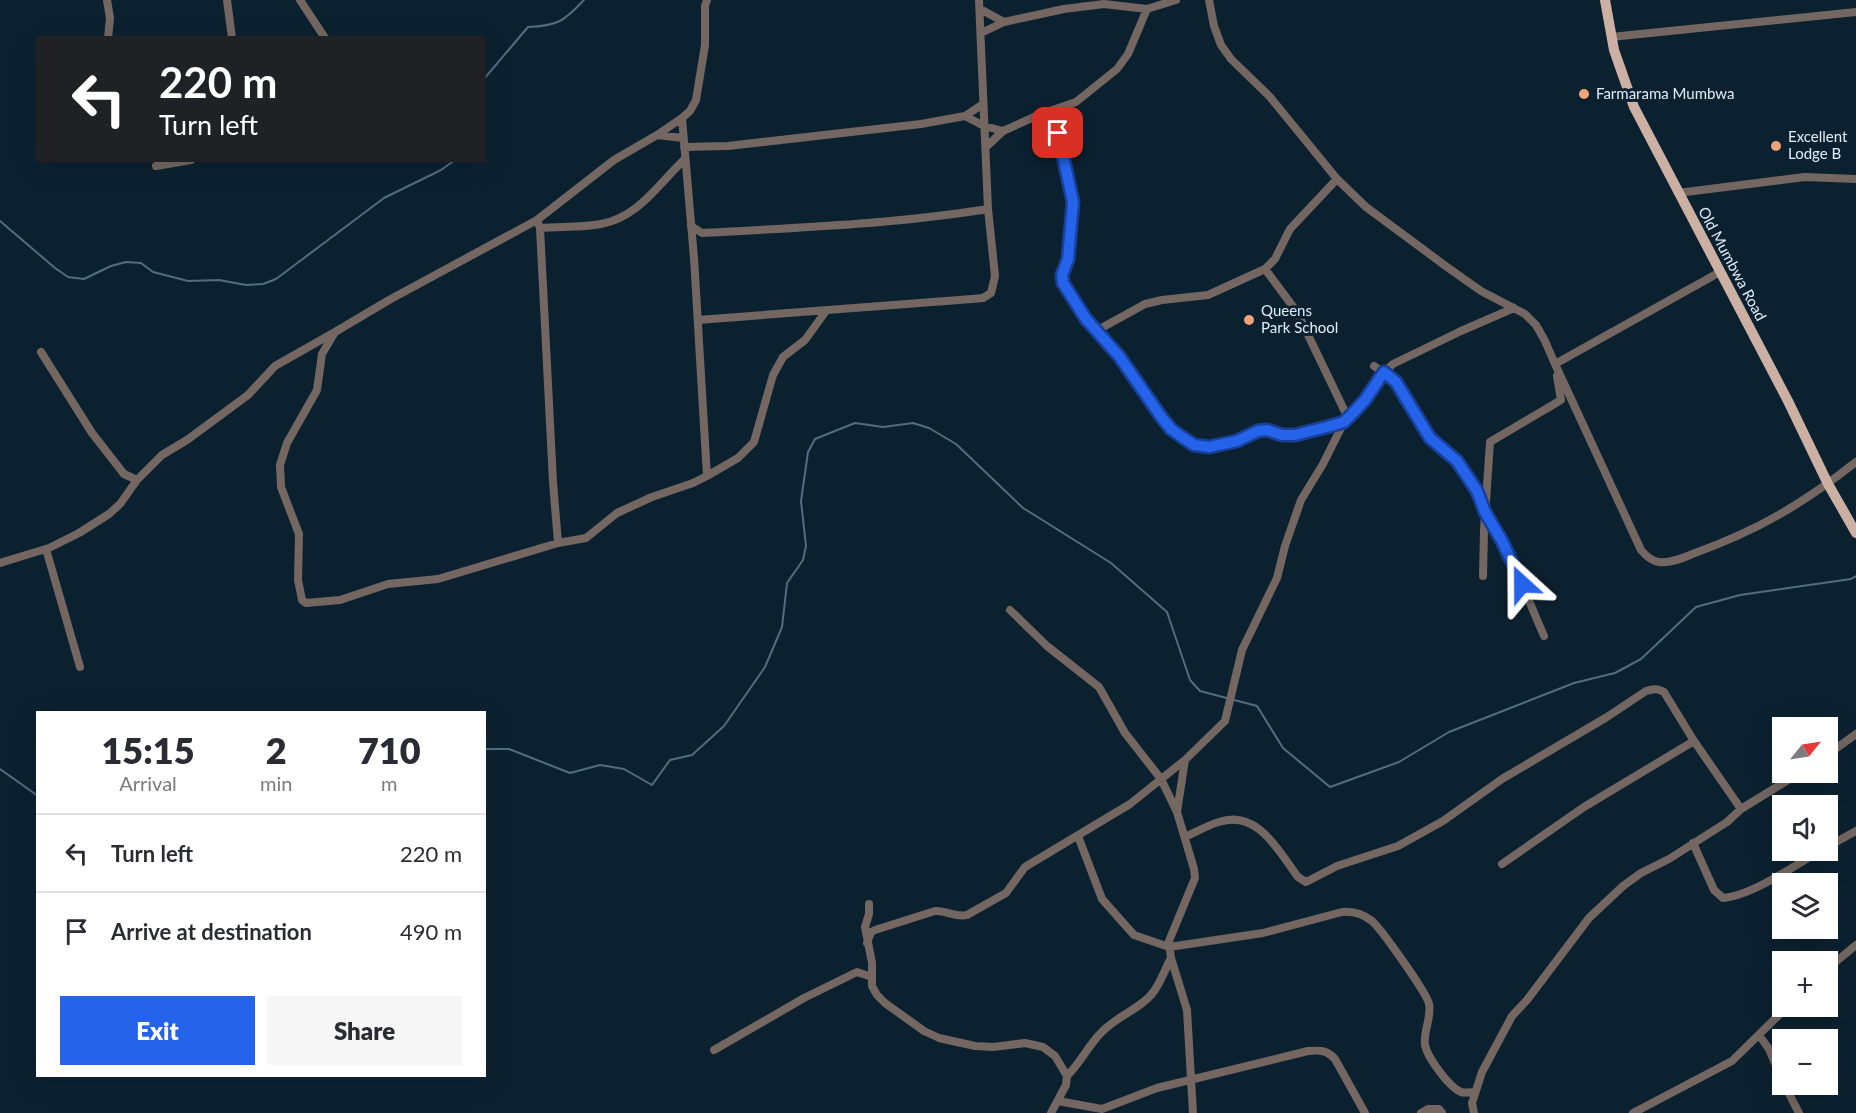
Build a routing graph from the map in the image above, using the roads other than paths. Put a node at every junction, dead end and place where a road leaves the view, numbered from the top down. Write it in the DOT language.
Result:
graph roads {
  1 [pos="107,0"];
  2 [pos="227,0"];
  3 [pos="300,0"];
  4 [pos="707,0"];
  5 [pos="1176,0"];
  6 [pos="1209,0"];
  7 [pos="1605,0"];
  8 [pos="980,5"];
  9 [pos="1147,9"];
  10 [pos="1856,12"];
  11 [pos="1004,22"];
  12 [pos="981,33"];
  13 [pos="108,36"];
  14 [pos="232,36"];
  15 [pos="324,36"];
  16 [pos="1611,38"];
  17 [pos="983,104"];
  18 [pos="1055,110"];
  19 [pos="965,116"];
  20 [pos="682,118"];
  21 [pos="984,126"];
  22 [pos="1003,131"];
  23 [pos="657,135"];
  24 [pos="683,143"];
  25 [pos="986,147"];
  26 [pos="685,159"];
  27 [pos="179,162"];
  28 [pos="156,166"];
  29 [pos="1337,179"];
  30 [pos="1856,179"];
  31 [pos="1678,193"];
  32 [pos="988,209"];
  33 [pos="538,224"];
  34 [pos="691,226"];
  35 [pos="702,233"];
  36 [pos="692,244"];
  37 [pos="1265,269"];
  38 [pos="1720,272"];
  39 [pos="1514,308"];
  40 [pos="826,311"];
  41 [pos="698,320"];
  42 [pos="1096,331"];
  43 [pos="335,332"];
  44 [pos="41,352"];
  45 [pos="1555,364"];
  46 [pos="1374,366"];
  47 [pos="1384,372"];
  48 [pos="1346,420"];
  49 [pos="1856,462"];
  50 [pos="707,476"];
  51 [pos="137,480"];
  52 [pos="1828,484"];
  53 [pos="1485,512"];
  54 [pos="1856,533"];
  55 [pos="558,543"];
  56 [pos="46,549"];
  57 [pos="0,563"];
  58 [pos="1483,576"];
  59 [pos="1010,610"];
  60 [pos="1544,636"];
  61 [pos="80,667"];
  62 [pos="1856,734"];
  63 [pos="1694,741"];
  64 [pos="1838,747"];
  65 [pos="1185,760"];
  66 [pos="1161,779"];
  67 [pos="1783,783"];
  68 [pos="1741,809"];
  69 [pos="1177,812"];
  70 [pos="1856,831"];
  71 [pos="1078,836"];
  72 [pos="1185,837"];
  73 [pos="1838,841"];
  74 [pos="1693,843"];
  75 [pos="1802,861"];
  76 [pos="1502,864"];
  77 [pos="869,904"];
  78 [pos="867,943"];
  79 [pos="1856,945"];
  80 [pos="1169,947"];
  81 [pos="1171,957"];
  82 [pos="1838,960"];
  83 [pos="872,977"];
  84 [pos="1777,1017"];
  85 [pos="1759,1035"];
  86 [pos="714,1050"];
  87 [pos="1772,1056"];
  88 [pos="1067,1076"];
  89 [pos="1189,1080"];
  90 [pos="1475,1092"];
  91 [pos="1790,1095"];
  92 [pos="1058,1101"];
  93 [pos="1471,1112"];
  94 [pos="1051,1113"];
  95 [pos="1193,1113"];
  96 [pos="1365,1113"];
  97 [pos="1421,1113"];
  98 [pos="1442,1113"];
  99 [pos="1633,1113"];
  100 [pos="1799,1113"];
  1 -- 13 [label="street"];
  2 -- 14 [label="street"];
  3 -- 15 [label="street"];
  4 -- 20 [label="street"];
  5 -- 9 [label="street"];
  6 -- 29 [label="street"];
  7 -- 16 [label="main road, Old Mumbwa Road"];
  8 -- 11 [label="street"];
  8 -- 12 [label="street"];
  9 -- 11 [label="street"];
  9 -- 18 [label="street"];
  10 -- 16 [label="street"];
  11 -- 12 [label="street"];
  12 -- 17 [label="street"];
  16 -- 31 [label="main road, Old Mumbwa Road"];
  17 -- 19 [label="street"];
  17 -- 21 [label="street"];
  18 -- 22 [label="street"];
  18 -- 42 [label="street"];
  19 -- 21 [label="street"];
  19 -- 24 [label="street"];
  20 -- 23 [label="street"];
  20 -- 24 [label="street"];
  21 -- 22 [label="street"];
  21 -- 25 [label="street"];
  22 -- 25 [label="street"];
  23 -- 24 [label="street"];
  23 -- 33 [label="street"];
  24 -- 26 [label="street"];
  25 -- 32 [label="street"];
  26 -- 33 [label="street"];
  26 -- 34 [label="street"];
  27 -- 28 [label="street"];
  29 -- 37 [label="street"];
  29 -- 39 [label="street"];
  30 -- 31 [label="street"];
  31 -- 38 [label="main road, Old Mumbwa Road"];
  32 -- 35 [label="street"];
  32 -- 40 [label="street"];
  33 -- 43 [label="street"];
  33 -- 55 [label="street"];
  34 -- 35 [label="street"];
  34 -- 36 [label="street"];
  35 -- 36 [label="street"];
  36 -- 41 [label="street"];
  37 -- 42 [label="street"];
  37 -- 48 [label="street"];
  38 -- 45 [label="street"];
  38 -- 52 [label="main road, Old Mumbwa Road"];
  39 -- 45 [label="street"];
  39 -- 47 [label="street"];
  40 -- 41 [label="street"];
  40 -- 50 [label="street"];
  41 -- 50 [label="street"];
  42 -- 48 [label="street"];
  43 -- 51 [label="street"];
  43 -- 55 [label="street"];
  44 -- 51 [label="street"];
  45 -- 52 [label="street"];
  45 -- 53 [label="street"];
  46 -- 47 [label="street"];
  47 -- 48 [label="street"];
  47 -- 53 [label="street"];
  48 -- 65 [label="street"];
  49 -- 52 [label="street"];
  50 -- 55 [label="street"];
  51 -- 56 [label="street"];
  52 -- 54 [label="main road, Old Mumbwa Road"];
  53 -- 58 [label="street"];
  53 -- 60 [label="street"];
  56 -- 57 [label="street"];
  56 -- 61 [label="street"];
  59 -- 66 [label="street"];
  62 -- 64 [label="street"];
  63 -- 68 [label="street"];
  63 -- 72 [label="street"];
  63 -- 76 [label="street"];
  65 -- 66 [label="street"];
  65 -- 69 [label="street"];
  66 -- 69 [label="street"];
  66 -- 71 [label="street"];
  67 -- 68 [label="street"];
  68 -- 74 [label="street"];
  69 -- 72 [label="street"];
  70 -- 73 [label="street"];
  71 -- 78 [label="street"];
  71 -- 80 [label="street"];
  72 -- 80 [label="street"];
  74 -- 75 [label="street"];
  74 -- 90 [label="street"];
  77 -- 78 [label="street"];
  78 -- 83 [label="street"];
  79 -- 82 [label="street"];
  80 -- 81 [label="street"];
  80 -- 90 [label="street"];
  81 -- 88 [label="street"];
  81 -- 89 [label="street"];
  83 -- 86 [label="street"];
  83 -- 88 [label="street"];
  84 -- 85 [label="street"];
  85 -- 87 [label="street"];
  85 -- 99 [label="street"];
  88 -- 92 [label="street"];
  89 -- 92 [label="street"];
  89 -- 95 [label="street"];
  89 -- 96 [label="street"];
  90 -- 93 [label="street"];
  91 -- 100 [label="street"];
  92 -- 94 [label="street"];
  97 -- 98 [label="street"];
}
